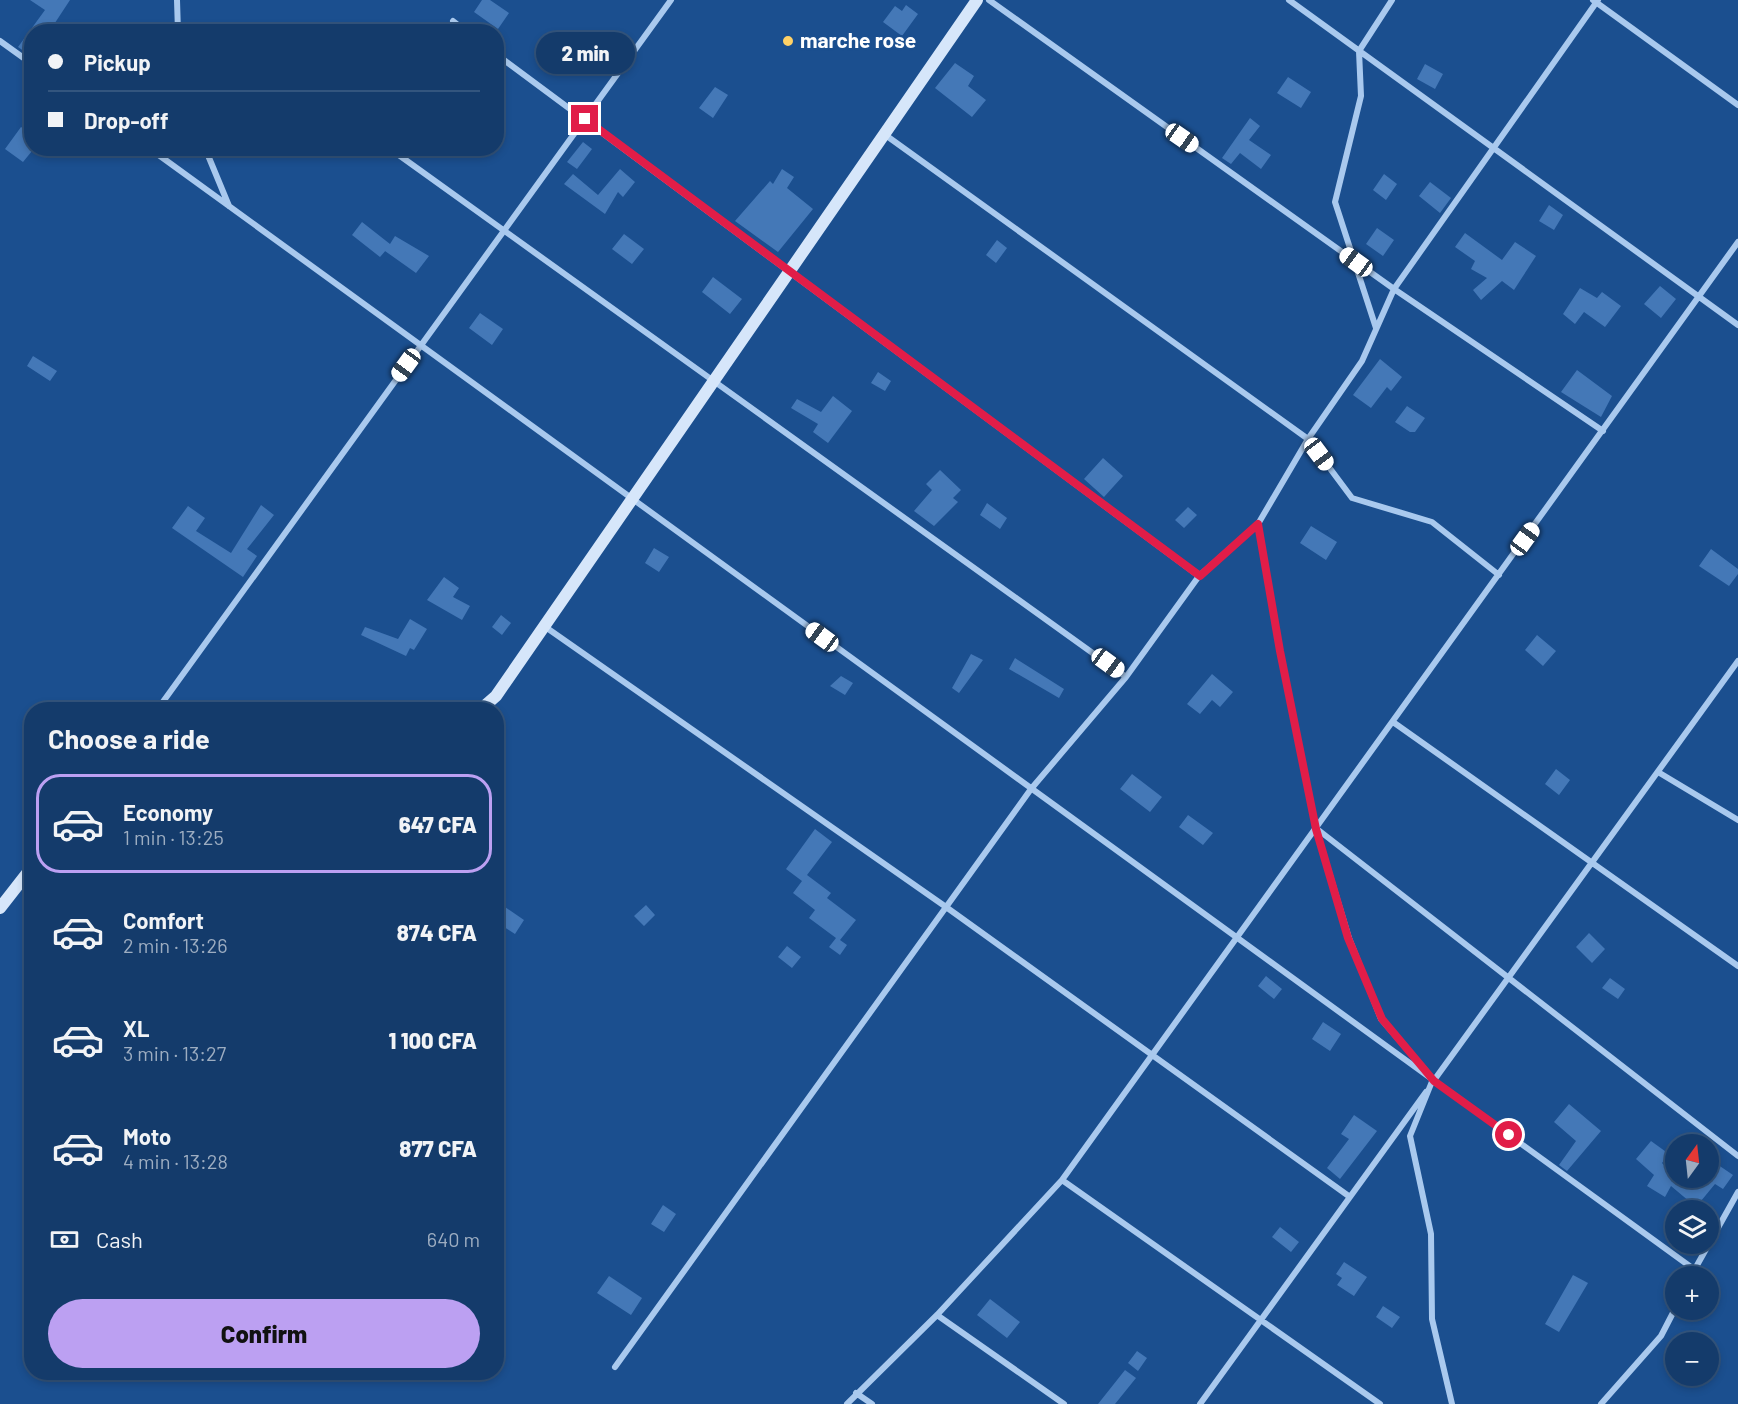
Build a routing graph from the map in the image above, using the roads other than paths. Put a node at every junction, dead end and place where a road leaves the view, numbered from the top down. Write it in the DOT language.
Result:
graph roads {
  1 [pos="177,0"];
  2 [pos="671,0"];
  3 [pos="977,0"];
  4 [pos="989,0"];
  5 [pos="1289,0"];
  6 [pos="1392,0"];
  7 [pos="1596,1"];
  8 [pos="453,21"];
  9 [pos="178,24"];
  10 [pos="457,24"];
  11 [pos="0,41"];
  12 [pos="1359,51"];
  13 [pos="24,58"];
  14 [pos="504,60"];
  15 [pos="1738,105"];
  16 [pos="585,119"];
  17 [pos="884,134"];
  18 [pos="1492,147"];
  19 [pos="160,156"];
  20 [pos="208,156"];
  21 [pos="399,156"];
  22 [pos="229,206"];
  23 [pos="503,231"];
  24 [pos="1738,242"];
  25 [pos="1356,262"];
  26 [pos="789,272"];
  27 [pos="1394,289"];
  28 [pos="1700,298"];
  29 [pos="1738,325"];
  30 [pos="1376,328"];
  31 [pos="420,346"];
  32 [pos="712,382"];
  33 [pos="1603,431"];
  34 [pos="1308,440"];
  35 [pos="631,499"];
  36 [pos="1258,524"];
  37 [pos="1499,575"];
  38 [pos="1200,576"];
  39 [pos="544,626"];
  40 [pos="1738,661"];
  41 [pos="1126,677"];
  42 [pos="163,702"];
  43 [pos="489,702"];
  44 [pos="1393,722"];
  45 [pos="1658,772"];
  46 [pos="1031,789"];
  47 [pos="1738,820"];
  48 [pos="1316,829"];
  49 [pos="1592,862"];
  50 [pos="24,877"];
  51 [pos="946,907"];
  52 [pos="0,908"];
  53 [pos="1237,938"];
  54 [pos="1738,966"];
  55 [pos="1509,978"];
  56 [pos="1152,1055"];
  57 [pos="1434,1081"];
  58 [pos="1738,1156"];
  59 [pos="1062,1180"];
  60 [pos="1738,1192"];
  61 [pos="1350,1197"];
  62 [pos="1689,1266"];
  63 [pos="1697,1266"];
  64 [pos="937,1315"];
  65 [pos="1261,1320"];
  66 [pos="1669,1320"];
  67 [pos="615,1367"];
  68 [pos="856,1393"];
  69 [pos="846,1404"];
  70 [pos="872,1404"];
  71 [pos="1064,1404"];
  72 [pos="1200,1404"];
  73 [pos="1380,1404"];
  74 [pos="1452,1404"];
  75 [pos="1601,1404"];
  1 -- 9 [label="street"];
  2 -- 16 [label="street"];
  3 -- 17 [label="street"];
  4 -- 25 [label="street"];
  5 -- 12 [label="street"];
  6 -- 12 [label="street"];
  7 -- 15 [label="street"];
  7 -- 18 [label="street"];
  8 -- 10 [label="street"];
  11 -- 13 [label="street"];
  12 -- 18 [label="street"];
  12 -- 25 [label="street"];
  14 -- 16 [label="street"];
  16 -- 23 [label="street"];
  16 -- 26 [label="street"];
  17 -- 26 [label="street"];
  17 -- 34 [label="street"];
  18 -- 27 [label="street"];
  18 -- 28 [label="street"];
  19 -- 22 [label="street"];
  20 -- 22 [label="street"];
  21 -- 23 [label="street"];
  22 -- 31 [label="street"];
  23 -- 31 [label="street"];
  23 -- 32 [label="street"];
  24 -- 28 [label="street"];
  25 -- 27 [label="street"];
  25 -- 30 [label="street"];
  26 -- 32 [label="street"];
  26 -- 38 [label="street"];
  27 -- 30 [label="street"];
  27 -- 33 [label="street"];
  28 -- 29 [label="street"];
  28 -- 33 [label="street"];
  30 -- 34 [label="street"];
  31 -- 35 [label="street"];
  31 -- 42 [label="street"];
  32 -- 35 [label="street"];
  32 -- 41 [label="street"];
  33 -- 37 [label="street"];
  34 -- 36 [label="street"];
  34 -- 37 [label="street"];
  35 -- 39 [label="street"];
  35 -- 46 [label="street"];
  36 -- 38 [label="street"];
  36 -- 48 [label="street"];
  37 -- 44 [label="street"];
  38 -- 41 [label="street"];
  39 -- 43 [label="street"];
  39 -- 51 [label="street"];
  40 -- 45 [label="street"];
  41 -- 46 [label="street"];
  44 -- 48 [label="street"];
  44 -- 49 [label="street"];
  45 -- 47 [label="street"];
  45 -- 49 [label="street"];
  46 -- 51 [label="street"];
  46 -- 53 [label="street"];
  48 -- 53 [label="street"];
  48 -- 55 [label="street"];
  48 -- 57 [label="street"];
  49 -- 54 [label="street"];
  49 -- 55 [label="street"];
  50 -- 52 [label="street"];
  51 -- 56 [label="street"];
  51 -- 67 [label="street"];
  53 -- 56 [label="street"];
  53 -- 57 [label="street"];
  55 -- 57 [label="street"];
  55 -- 58 [label="street"];
  56 -- 59 [label="street"];
  56 -- 61 [label="street"];
  57 -- 61 [label="street"];
  57 -- 62 [label="street"];
  57 -- 74 [label="street"];
  59 -- 64 [label="street"];
  59 -- 65 [label="street"];
  60 -- 63 [label="street"];
  61 -- 65 [label="street"];
  64 -- 68 [label="street"];
  64 -- 71 [label="street"];
  65 -- 72 [label="street"];
  65 -- 73 [label="street"];
  66 -- 75 [label="street"];
  68 -- 69 [label="street"];
  68 -- 70 [label="street"];
}
